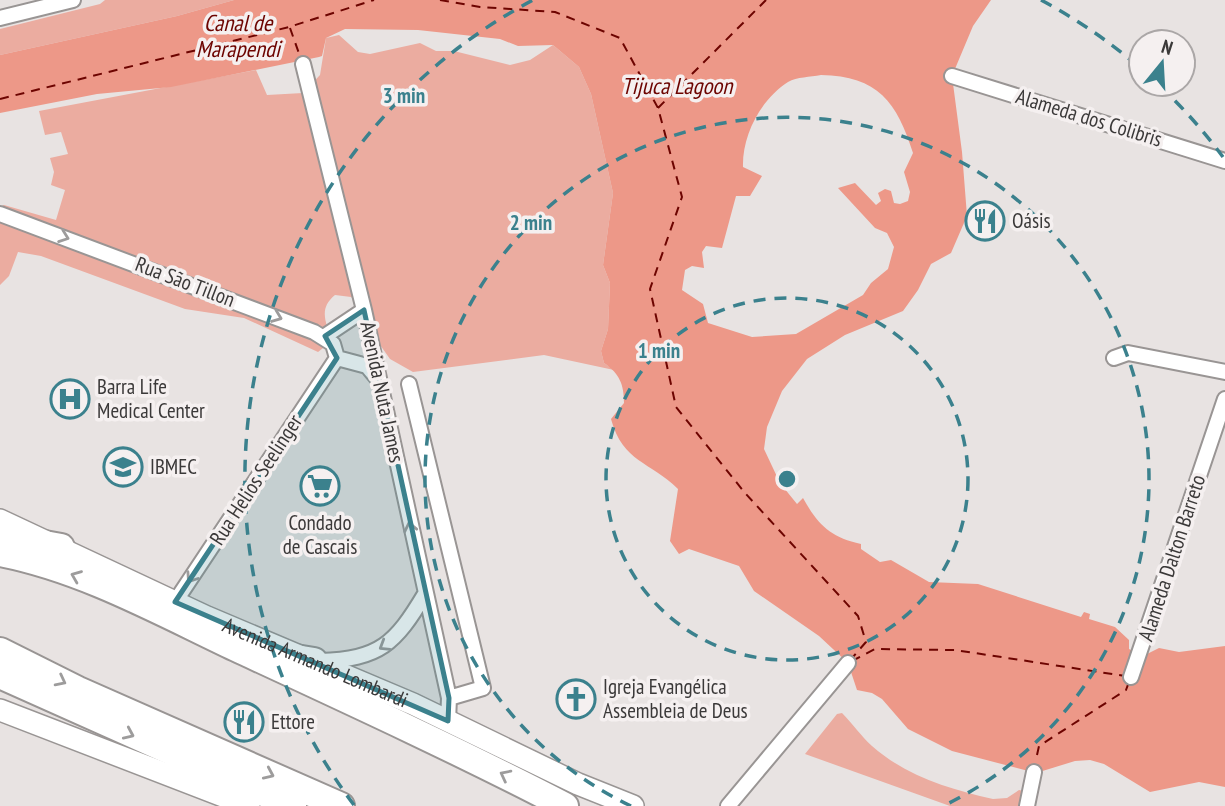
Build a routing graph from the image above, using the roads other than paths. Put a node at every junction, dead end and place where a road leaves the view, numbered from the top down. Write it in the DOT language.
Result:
graph roads {
  1 [pos="73,0"];
  2 [pos="0,18"];
  3 [pos="303,64"];
  4 [pos="952,76"];
  5 [pos="1225,161"];
  6 [pos="0,214"];
  7 [pos="364,310"];
  8 [pos="325,336"];
  9 [pos="337,358"];
  10 [pos="1114,358"];
  11 [pos="1225,372"];
  12 [pos="378,379"];
  13 [pos="409,384"];
  14 [pos="1225,399"];
  15 [pos="0,520"];
  16 [pos="0,537"];
  17 [pos="61,547"];
  18 [pos="0,553"];
  19 [pos="425,594"];
  20 [pos="175,602"];
  21 [pos="238,649"];
  22 [pos="0,651"];
  23 [pos="314,661"];
  24 [pos="848,663"];
  25 [pos="0,675"];
  26 [pos="1132,677"];
  27 [pos="449,698"];
  28 [pos="0,710"];
  29 [pos="448,721"];
  30 [pos="1034,772"];
  31 [pos="572,795"];
  32 [pos="249,806"];
  33 [pos="293,806"];
  34 [pos="341,806"];
  35 [pos="612,806"];
  36 [pos="633,806"];
  37 [pos="728,806"];
  38 [pos="1027,806"];
  1 -- 2 [label="street"];
  3 -- 7 [label="street, Avenida Nuta James"];
  4 -- 5 [label="street, Alameda dos Colibris"];
  6 -- 8 [label="street, Rua São Tillon, one-way"];
  7 -- 8 [label="street"];
  7 -- 12 [label="street, Avenida Nuta James"];
  8 -- 9 [label="street"];
  9 -- 12 [label="street"];
  9 -- 20 [label="street, Rua Helios Seelinger, one-way"];
  10 -- 11 [label="street"];
  19 -- 12 [label="street, Avenida Nuta James, one-way"];
  13 -- 27 [label="street"];
  14 -- 26 [label="street, Alameda Dalton Barreto"];
  15 -- 17 [label="main road, Avenida Armando Lombardi"];
  16 -- 17 [label="highway"];
  17 -- 20 [label="main road, Avenida Armando Lombardi"];
  21 -- 18 [label="highway, Avenida Armando Lombardi, one-way"];
  19 -- 23 [label="street, one-way"];
  19 -- 27 [label="street, Avenida Nuta James"];
  20 -- 23 [label="main road, Avenida Armando Lombardi"];
  21 -- 23 [label="highway"];
  31 -- 21 [label="highway, Avenida Armando Lombardi, one-way"];
  22 -- 34 [label="highway, one-way"];
  23 -- 29 [label="main road, Avenida Armando Lombardi"];
  24 -- 37 [label="street"];
  25 -- 33 [label="highway, one-way"];
  27 -- 29 [label="street, Avenida Nuta James"];
  28 -- 32 [label="main road"];
  29 -- 31 [label="main road, Avenida Armando Lombardi"];
  30 -- 38 [label="street"];
  31 -- 35 [label="main road"];
  31 -- 36 [label="main road, Avenida Armando Lombardi"];
}
